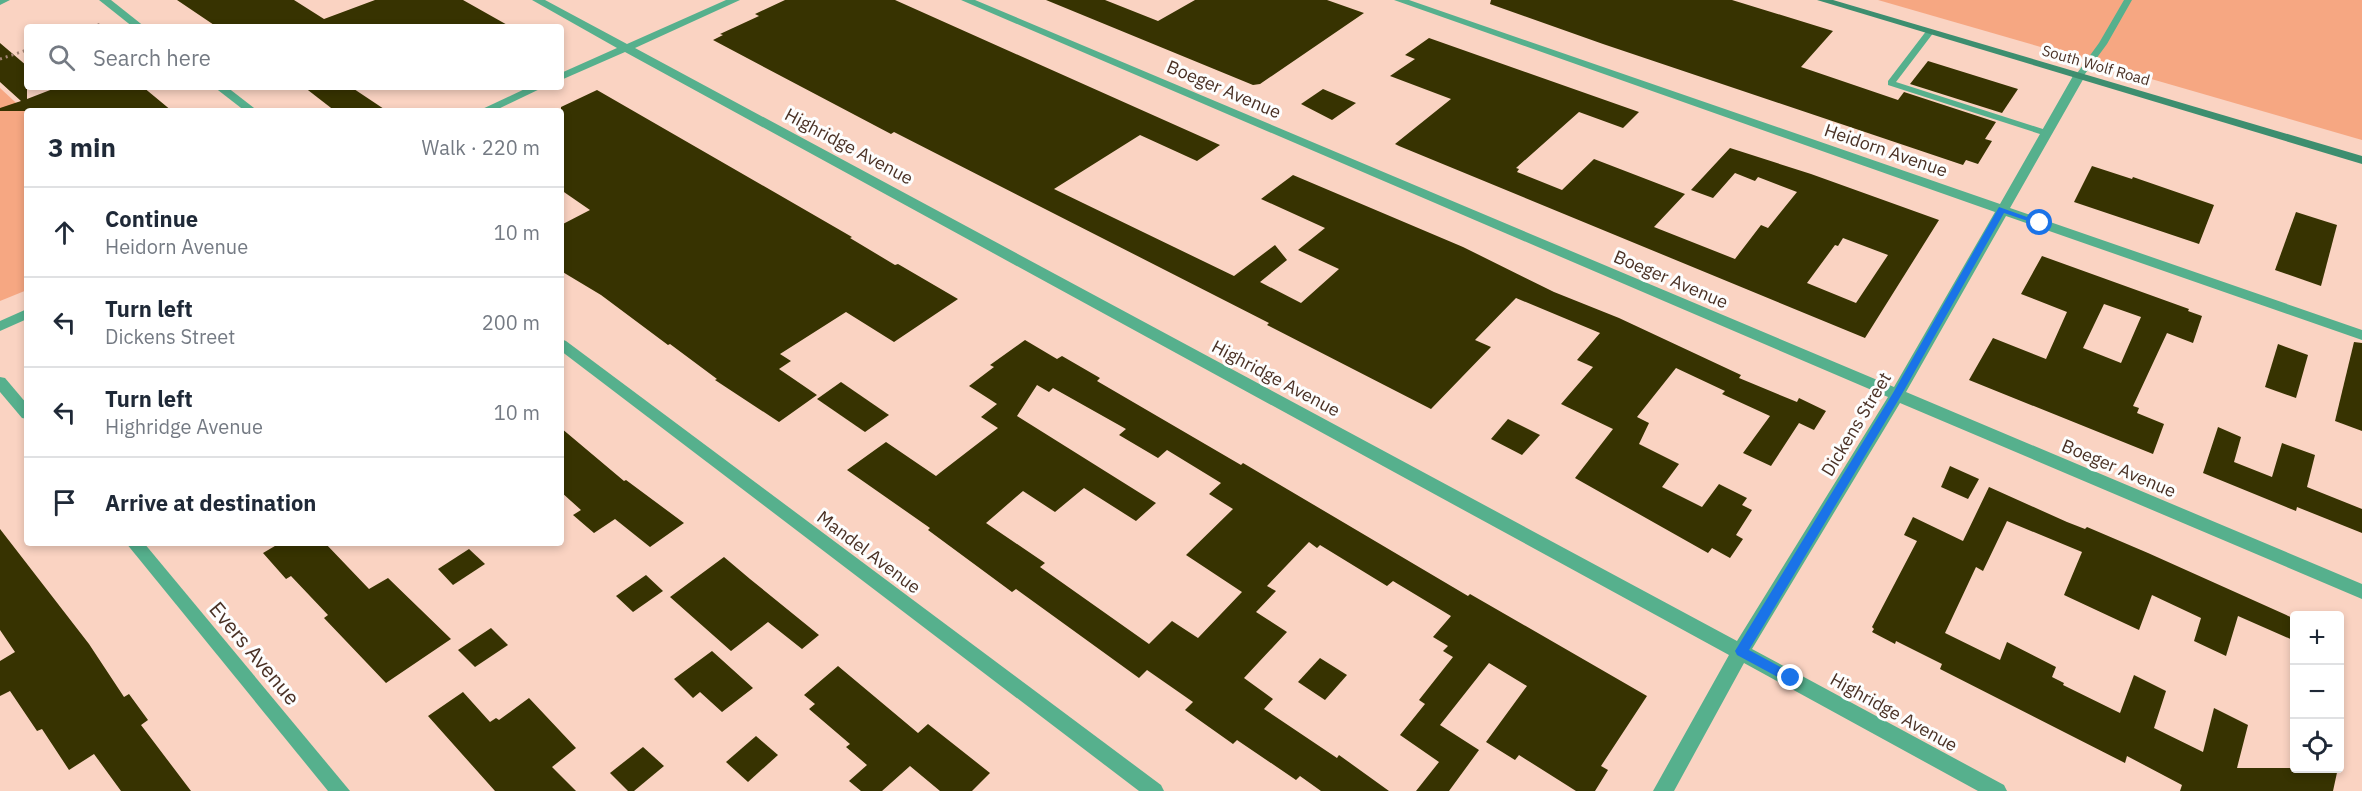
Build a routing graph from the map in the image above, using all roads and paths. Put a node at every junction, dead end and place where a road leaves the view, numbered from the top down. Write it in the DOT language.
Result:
graph roads {
  1 [pos="5,0"];
  2 [pos="104,0"];
  3 [pos="537,0"];
  4 [pos="735,0"];
  5 [pos="966,0"];
  6 [pos="1399,0"];
  7 [pos="1822,0"];
  8 [pos="2128,0"];
  9 [pos="0,2"];
  10 [pos="136,24"];
  11 [pos="1930,32"];
  12 [pos="626,48"];
  13 [pos="24,51"];
  14 [pos="0,59"];
  15 [pos="564,76"];
  16 [pos="2079,76"];
  17 [pos="224,90"];
  18 [pos="531,90"];
  19 [pos="248,108"];
  20 [pos="490,108"];
  21 [pos="2046,133"];
  22 [pos="2362,160"];
  23 [pos="2002,209"];
  24 [pos="24,315"];
  25 [pos="0,326"];
  26 [pos="2362,335"];
  27 [pos="564,346"];
  28 [pos="0,382"];
  29 [pos="1898,394"];
  30 [pos="24,410"];
  31 [pos="136,546"];
  32 [pos="2362,592"];
  33 [pos="1741,651"];
  34 [pos="340,791"];
  35 [pos="1154,791"];
  36 [pos="1663,791"];
  37 [pos="1997,791"];
  1 -- 9 [label="street"];
  2 -- 10 [label="street"];
  3 -- 12 [label="street, Highridge Avenue"];
  4 -- 12 [label="street"];
  5 -- 29 [label="street, Boeger Avenue"];
  6 -- 23 [label="street, Heidorn Avenue"];
  7 -- 11 [label="main road, South Wolf Road"];
  8 -- 16 [label="lane"];
  11 -- 16 [label="main road, South Wolf Road"];
  11 -- 21 [label="lane"];
  12 -- 15 [label="street"];
  12 -- 33 [label="street, Highridge Avenue"];
  13 -- 14 [label="path"];
  16 -- 21 [label="street, Dickens Street"];
  16 -- 22 [label="main road, South Wolf Road"];
  17 -- 19 [label="street"];
  18 -- 20 [label="street"];
  21 -- 23 [label="street, Dickens Street"];
  23 -- 26 [label="street, Heidorn Avenue"];
  23 -- 29 [label="street, Dickens Street"];
  24 -- 25 [label="street"];
  27 -- 35 [label="street, Mandel Avenue"];
  28 -- 30 [label="street"];
  29 -- 32 [label="street, Boeger Avenue"];
  29 -- 33 [label="street, Dickens Street"];
  31 -- 34 [label="street, Evers Avenue"];
  33 -- 36 [label="street, Dickens Street"];
  33 -- 37 [label="street, Highridge Avenue"];
}
